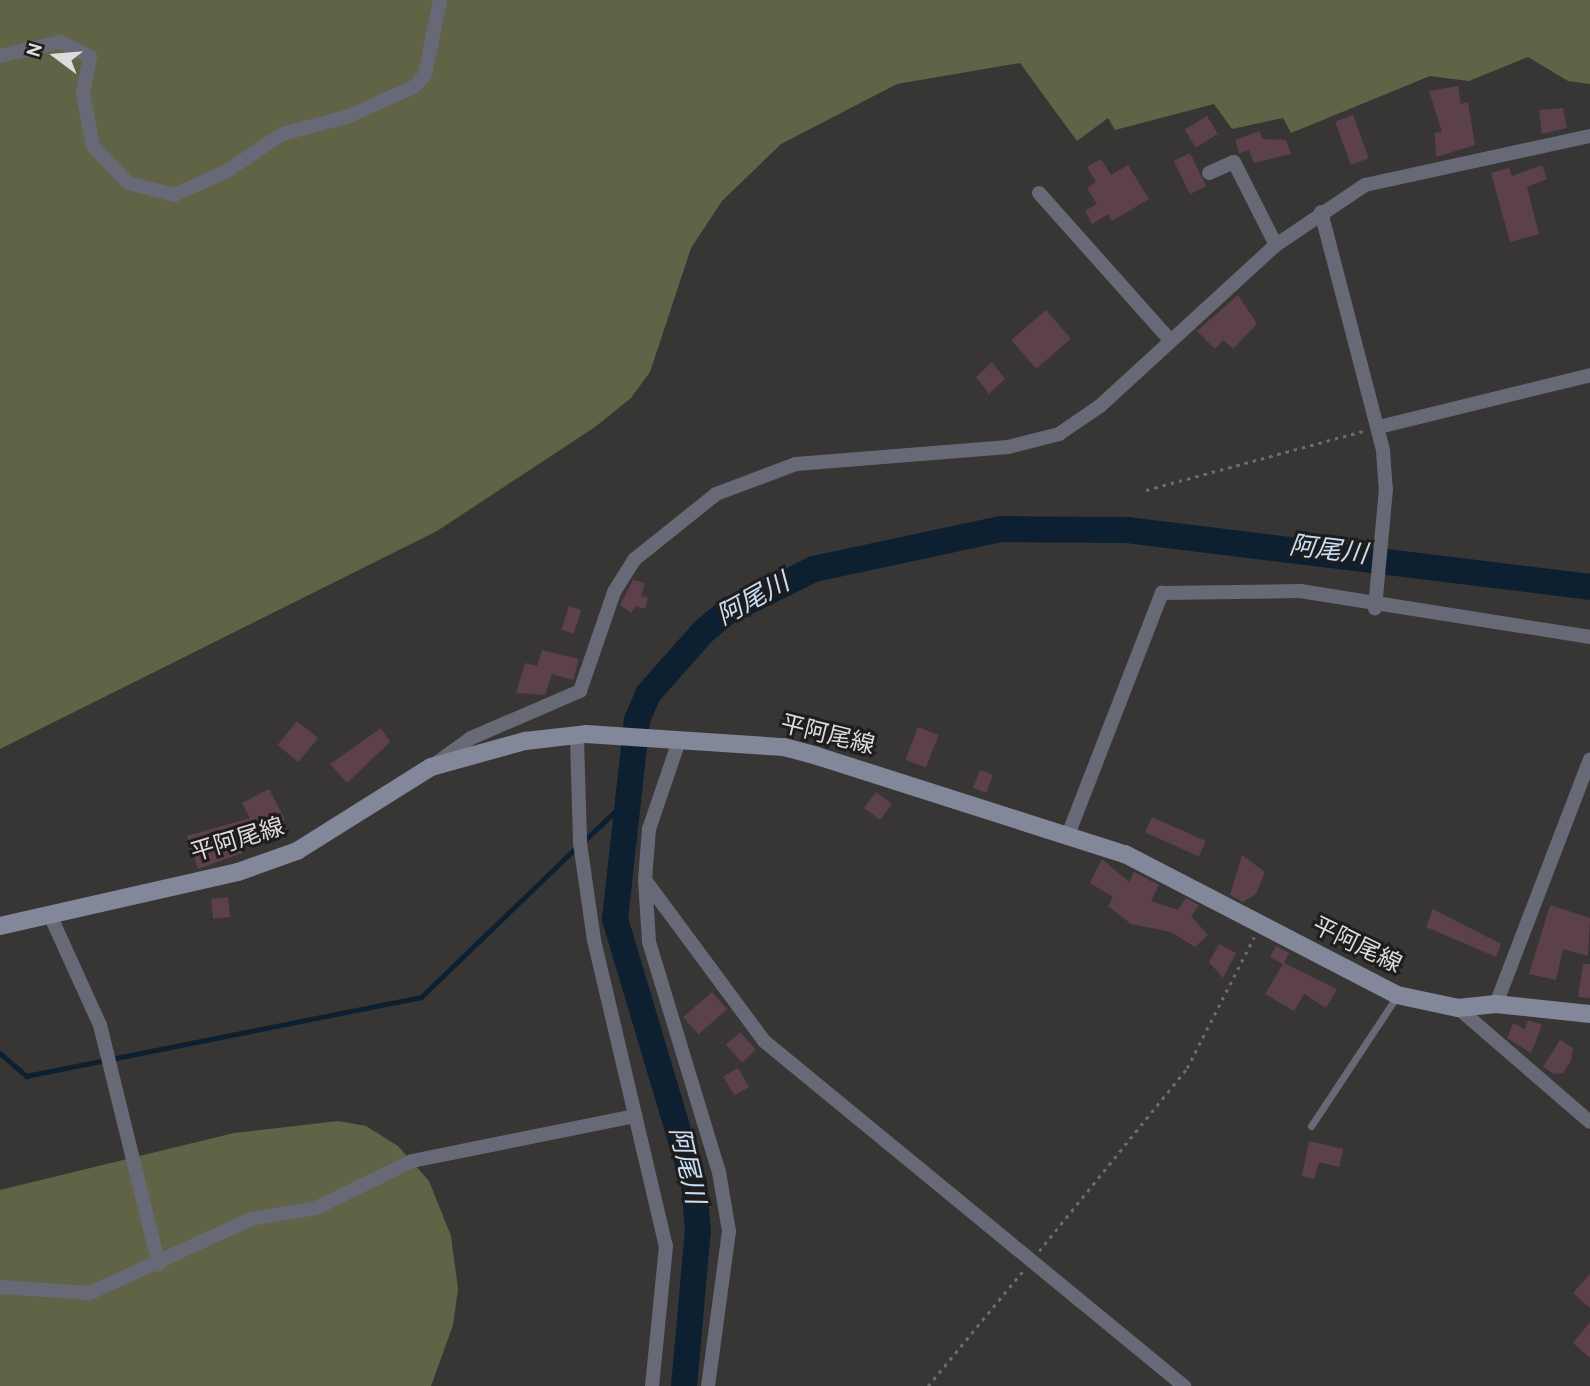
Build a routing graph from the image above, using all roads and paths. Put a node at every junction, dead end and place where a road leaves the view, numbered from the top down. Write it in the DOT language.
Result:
graph roads {
  1 [pos="440,0"];
  2 [pos="0,56"];
  3 [pos="1590,136"];
  4 [pos="1209,173"];
  5 [pos="1039,193"];
  6 [pos="1321,212"];
  7 [pos="1276,245"];
  8 [pos="1171,341"];
  9 [pos="1590,375"];
  10 [pos="1379,427"];
  11 [pos="1146,490"];
  12 [pos="1376,608"];
  13 [pos="1590,637"];
  14 [pos="582,737"];
  15 [pos="674,740"];
  16 [pos="1590,759"];
  17 [pos="431,766"];
  18 [pos="1068,835"];
  19 [pos="645,880"];
  20 [pos="50,915"];
  21 [pos="0,926"];
  22 [pos="1260,926"];
  23 [pos="1397,995"];
  24 [pos="1496,1004"];
  25 [pos="1458,1008"];
  26 [pos="1590,1014"];
  27 [pos="636,1116"];
  28 [pos="1590,1122"];
  29 [pos="1311,1126"];
  30 [pos="1032,1260"];
  31 [pos="159,1265"];
  32 [pos="0,1287"];
  33 [pos="652,1386"];
  34 [pos="708,1386"];
  35 [pos="928,1386"];
  36 [pos="1184,1386"];
  1 -- 2 [label="street"];
  3 -- 6 [label="street"];
  4 -- 7 [label="street"];
  5 -- 8 [label="street"];
  6 -- 7 [label="street"];
  6 -- 10 [label="street"];
  7 -- 8 [label="street"];
  8 -- 17 [label="street"];
  9 -- 10 [label="street"];
  10 -- 11 [label="path"];
  10 -- 12 [label="street"];
  12 -- 13 [label="street"];
  12 -- 18 [label="street"];
  14 -- 15 [label="main road, 平阿尾線"];
  14 -- 17 [label="main road, 平阿尾線"];
  14 -- 27 [label="street"];
  15 -- 18 [label="main road, 平阿尾線"];
  15 -- 19 [label="street"];
  16 -- 24 [label="street"];
  17 -- 20 [label="main road, 平阿尾線"];
  18 -- 22 [label="main road, 平阿尾線"];
  19 -- 30 [label="street"];
  19 -- 34 [label="street"];
  20 -- 21 [label="main road, 平阿尾線"];
  20 -- 31 [label="street"];
  22 -- 23 [label="main road, 平阿尾線"];
  22 -- 30 [label="path"];
  23 -- 25 [label="main road, 平阿尾線"];
  23 -- 29 [label="lane"];
  24 -- 25 [label="main road, 平阿尾線"];
  24 -- 26 [label="main road, 平阿尾線"];
  25 -- 28 [label="street"];
  27 -- 31 [label="street"];
  27 -- 33 [label="street"];
  30 -- 35 [label="path"];
  30 -- 36 [label="street"];
  31 -- 32 [label="street"];
}
